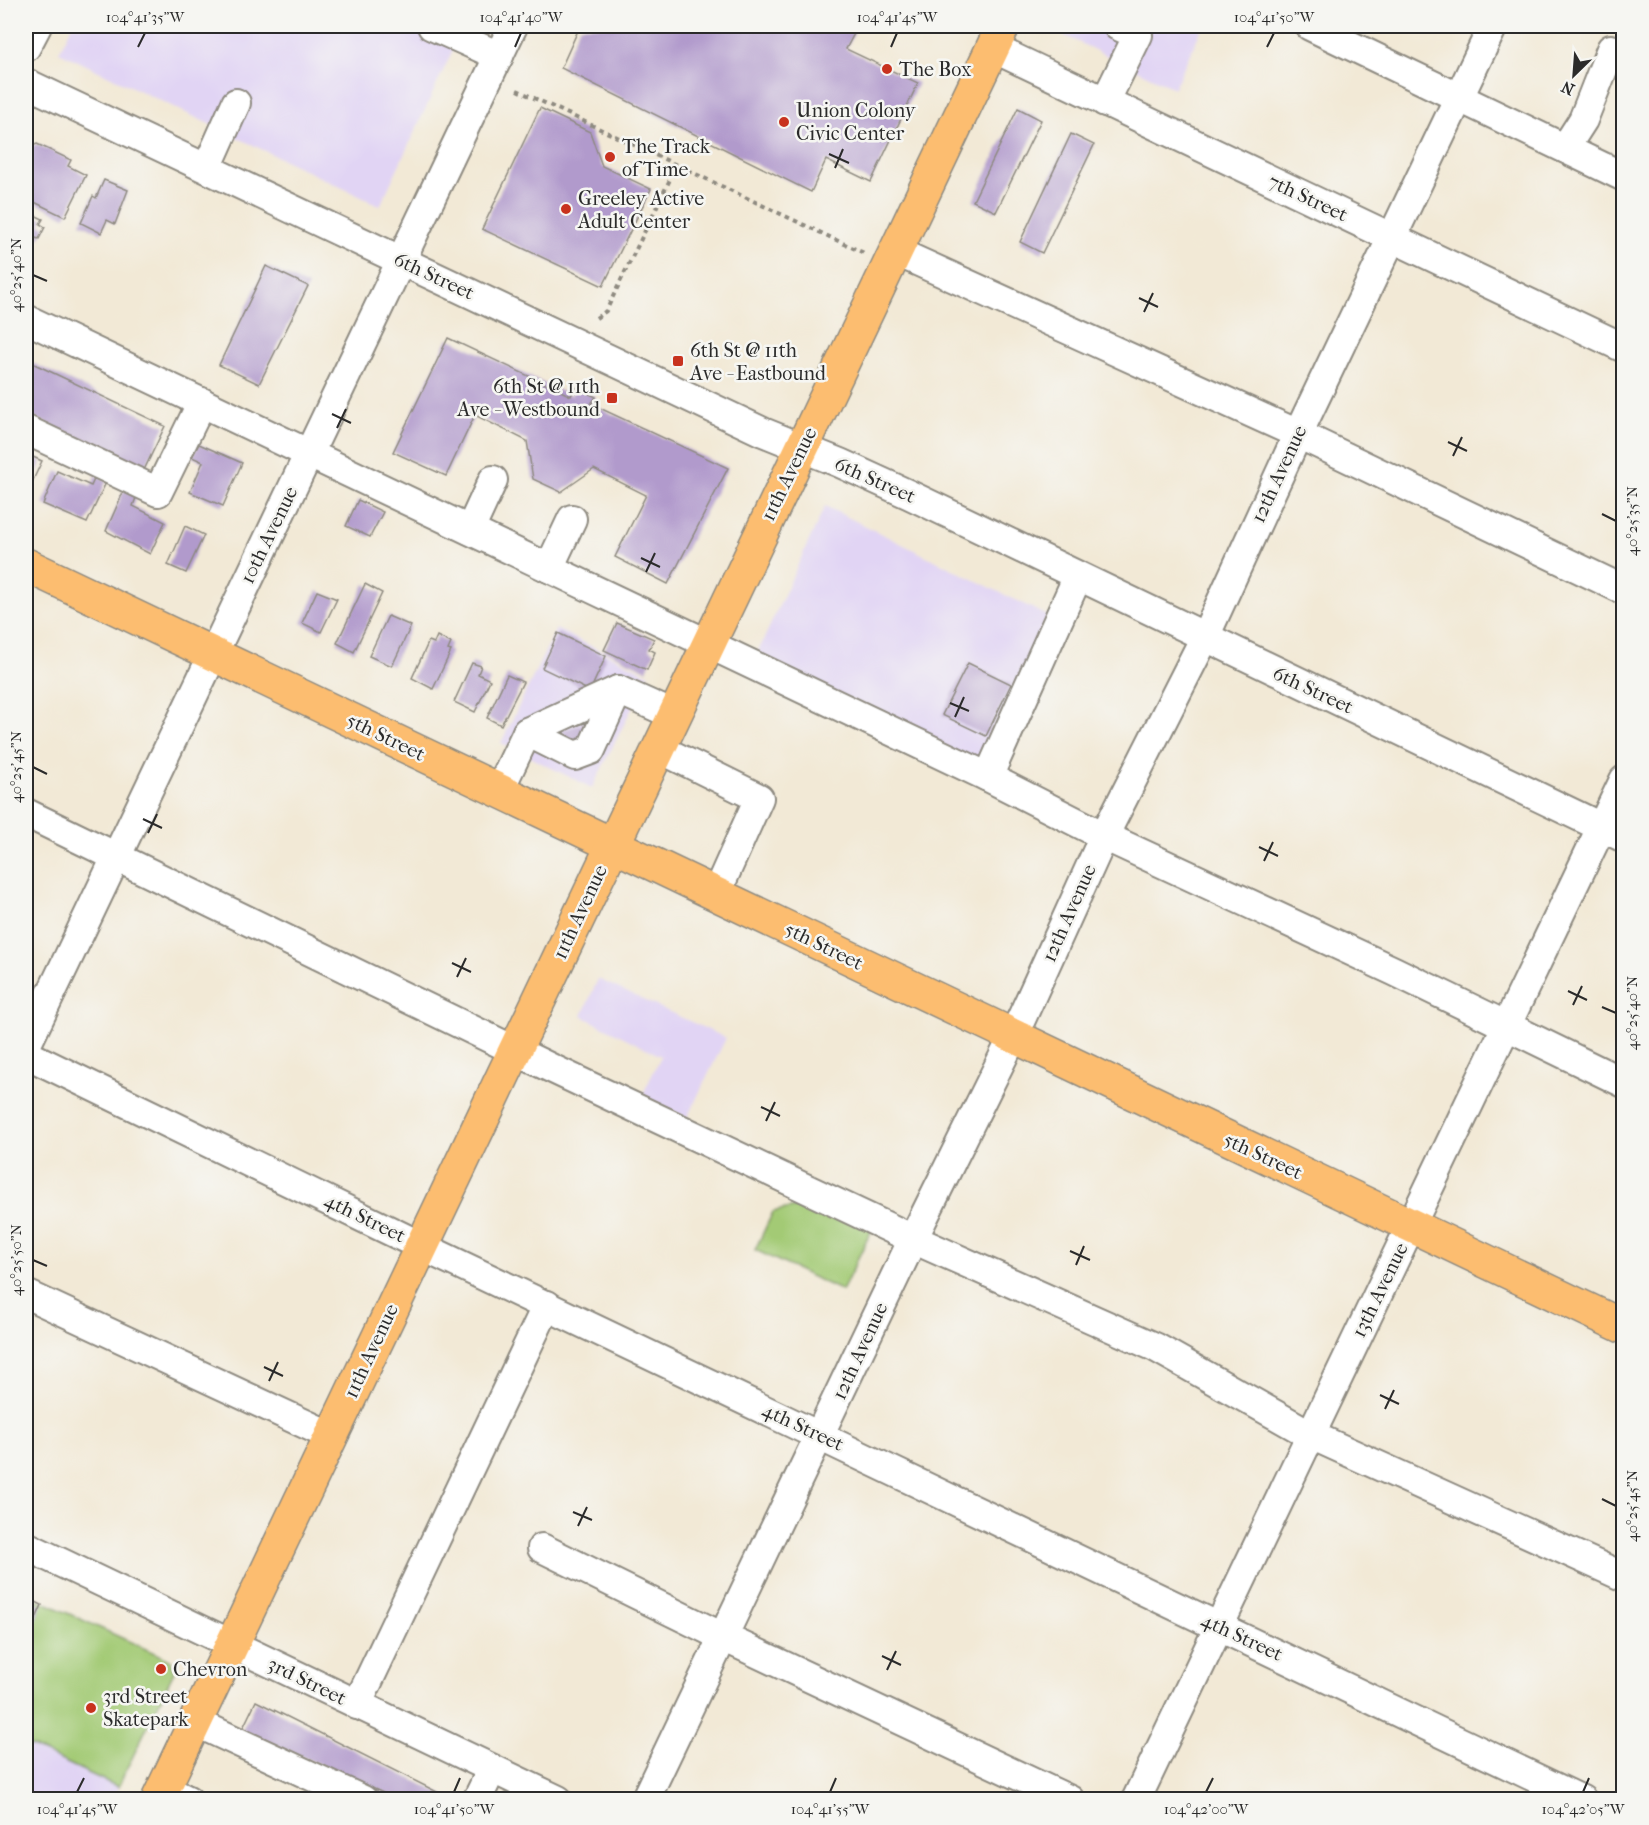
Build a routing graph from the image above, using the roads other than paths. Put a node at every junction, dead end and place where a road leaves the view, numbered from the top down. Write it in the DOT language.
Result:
graph roads {
  1 [pos="37,26"];
  2 [pos="432,26"];
  3 [pos="513,26"];
  4 [pos="1311,26"];
  5 [pos="1493,26"];
  6 [pos="1137,29"];
  7 [pos="998,37"];
  8 [pos="26,47"];
  9 [pos="1611,49"];
  10 [pos="499,56"];
  11 [pos="26,82"];
  12 [pos="1458,98"];
  13 [pos="1105,102"];
  14 [pos="236,103"];
  15 [pos="1564,148"];
  16 [pos="207,168"];
  17 [pos="1623,177"];
  18 [pos="1392,238"];
  19 [pos="881,253"];
  20 [pos="401,260"];
  21 [pos="26,319"];
  22 [pos="1623,348"];
  23 [pos="202,402"];
  24 [pos="26,430"];
  25 [pos="1298,434"];
  26 [pos="801,448"];
  27 [pos="309,453"];
  28 [pos="493,480"];
  29 [pos="572,519"];
  30 [pos="470,530"];
  31 [pos="26,565"];
  32 [pos="549,568"];
  33 [pos="1078,576"];
  34 [pos="1623,590"];
  35 [pos="1203,639"];
  36 [pos="708,643"];
  37 [pos="213,654"];
  38 [pos="618,690"];
  39 [pos="674,715"];
  40 [pos="527,732"];
  41 [pos="658,748"];
  42 [pos="988,777"];
  43 [pos="1623,780"];
  44 [pos="499,791"];
  45 [pos="26,813"];
  46 [pos="1612,833"];
  47 [pos="1104,836"];
  48 [pos="612,845"];
  49 [pos="116,858"];
  50 [pos="716,894"];
  51 [pos="1504,1026"];
  52 [pos="1013,1036"];
  53 [pos="26,1046"];
  54 [pos="514,1051"];
  55 [pos="26,1054"];
  56 [pos="1623,1083"];
  57 [pos="1411,1226"];
  58 [pos="913,1239"];
  59 [pos="421,1246"];
  60 [pos="26,1294"];
  61 [pos="547,1305"];
  62 [pos="1623,1327"];
  63 [pos="820,1435"];
  64 [pos="1311,1435"];
  65 [pos="331,1437"];
  66 [pos="26,1546"];
  67 [pos="542,1548"];
  68 [pos="1623,1577"];
  69 [pos="1219,1626"];
  70 [pos="723,1637"];
  71 [pos="232,1645"];
  72 [pos="357,1705"];
  73 [pos="195,1722"];
  74 [pos="492,1769"];
  75 [pos="170,1796"];
  76 [pos="363,1800"];
  77 [pos="477,1800"];
  78 [pos="558,1800"];
  79 [pos="645,1800"];
  80 [pos="1070,1800"];
  81 [pos="1136,1800"];
  82 [pos="1582,1800"];
  1 -- 8 [label="street"];
  2 -- 10 [label="street"];
  3 -- 10 [label="street, 10th Avenue"];
  4 -- 12 [label="street"];
  5 -- 12 [label="street, 12th Avenue"];
  6 -- 13 [label="street"];
  7 -- 13 [label="street, 7th Street"];
  7 -- 19 [label="main road, 11th Avenue"];
  9 -- 15 [label="street"];
  10 -- 20 [label="street, 10th Avenue"];
  11 -- 16 [label="street, 6th Street"];
  12 -- 15 [label="street"];
  12 -- 18 [label="street, 12th Avenue"];
  13 -- 18 [label="street, 7th Street"];
  14 -- 16 [label="street"];
  15 -- 17 [label="street"];
  16 -- 20 [label="street, 6th Street"];
  18 -- 22 [label="street, 7th Street"];
  18 -- 25 [label="street, 12th Avenue"];
  19 -- 25 [label="street"];
  19 -- 26 [label="main road, 11th Avenue"];
  20 -- 26 [label="street, 6th Street"];
  20 -- 27 [label="street, 10th Avenue"];
  21 -- 23 [label="street"];
  23 -- 24 [label="street"];
  23 -- 27 [label="street"];
  25 -- 34 [label="street"];
  25 -- 35 [label="street, 12th Avenue"];
  26 -- 33 [label="street, 6th Street"];
  26 -- 36 [label="main road, 11th Avenue"];
  27 -- 30 [label="street"];
  27 -- 37 [label="street, 10th Avenue"];
  28 -- 30 [label="street"];
  29 -- 32 [label="street"];
  30 -- 32 [label="street"];
  31 -- 37 [label="main road, 5th Street"];
  32 -- 36 [label="street"];
  33 -- 35 [label="street, 6th Street"];
  33 -- 42 [label="street"];
  35 -- 46 [label="street, 6th Street"];
  35 -- 47 [label="street, 12th Avenue"];
  36 -- 39 [label="main road, 11th Avenue"];
  36 -- 42 [label="street"];
  37 -- 44 [label="main road, 5th Street"];
  37 -- 49 [label="street, 10th Avenue"];
  38 -- 39 [label="street"];
  38 -- 40 [label="street"];
  38 -- 40 [label="street"];
  39 -- 41 [label="main road, 11th Avenue"];
  40 -- 44 [label="street"];
  41 -- 48 [label="main road, 11th Avenue"];
  41 -- 50 [label="street"];
  42 -- 47 [label="street"];
  43 -- 46 [label="street, 13th Avenue"];
  44 -- 48 [label="main road, 5th Street"];
  45 -- 49 [label="street"];
  46 -- 51 [label="street, 13th Avenue"];
  47 -- 51 [label="street"];
  47 -- 52 [label="street, 12th Avenue"];
  48 -- 50 [label="main road, 5th Street"];
  48 -- 54 [label="main road, 11th Avenue"];
  49 -- 53 [label="street, 10th Avenue"];
  49 -- 54 [label="street"];
  50 -- 52 [label="main road, 5th Street"];
  51 -- 56 [label="street"];
  51 -- 57 [label="street, 13th Avenue"];
  52 -- 57 [label="main road, 5th Street"];
  52 -- 58 [label="street, 12th Avenue"];
  54 -- 58 [label="street"];
  54 -- 59 [label="main road, 11th Avenue"];
  55 -- 59 [label="street, 4th Street"];
  57 -- 62 [label="main road, 5th Street"];
  57 -- 64 [label="street, 13th Avenue"];
  58 -- 63 [label="street, 12th Avenue"];
  58 -- 64 [label="street"];
  59 -- 61 [label="street, 4th Street"];
  59 -- 65 [label="main road, 11th Avenue"];
  60 -- 65 [label="street"];
  61 -- 63 [label="street, 4th Street"];
  61 -- 72 [label="street"];
  63 -- 69 [label="street, 4th Street"];
  63 -- 70 [label="street, 12th Avenue"];
  64 -- 68 [label="street"];
  64 -- 69 [label="street, 13th Avenue"];
  65 -- 71 [label="main road, 11th Avenue"];
  66 -- 71 [label="street, 3rd Street"];
  67 -- 70 [label="street"];
  69 -- 81 [label="street, 13th Avenue"];
  69 -- 82 [label="street, 4th Street"];
  70 -- 79 [label="street, 12th Avenue"];
  70 -- 80 [label="street"];
  71 -- 72 [label="street, 3rd Street"];
  71 -- 73 [label="main road, 11th Avenue"];
  72 -- 74 [label="street, 3rd Street"];
  73 -- 75 [label="main road, 11th Avenue"];
  73 -- 76 [label="street"];
  74 -- 77 [label="street"];
  74 -- 78 [label="street, 3rd Street"];
}
